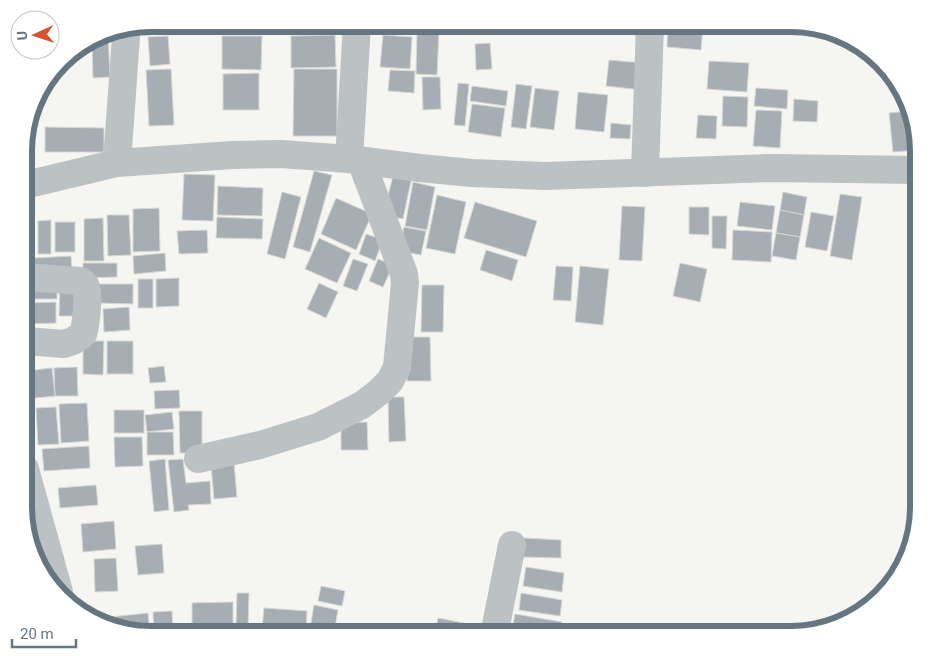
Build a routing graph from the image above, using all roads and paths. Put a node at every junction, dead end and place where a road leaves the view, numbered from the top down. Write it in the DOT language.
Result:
graph roads {
  1 [pos="357,33"];
  2 [pos="650,33"];
  3 [pos="126,36"];
  4 [pos="355,160"];
  5 [pos="117,164"];
  6 [pos="910,170"];
  7 [pos="645,173"];
  8 [pos="32,183"];
  9 [pos="32,278"];
  10 [pos="33,342"];
  11 [pos="198,459"];
  12 [pos="33,512"];
  13 [pos="39,544"];
  14 [pos="512,545"];
  15 [pos="47,564"];
  16 [pos="496,626"];
  1 -- 4 [label="street"];
  2 -- 7 [label="street"];
  3 -- 5 [label="street"];
  4 -- 5 [label="street"];
  4 -- 7 [label="street"];
  4 -- 11 [label="street"];
  5 -- 8 [label="street"];
  6 -- 7 [label="street"];
  9 -- 10 [label="street"];
  12 -- 13 [label="street"];
  13 -- 15 [label="street"];
  14 -- 16 [label="street"];
}
